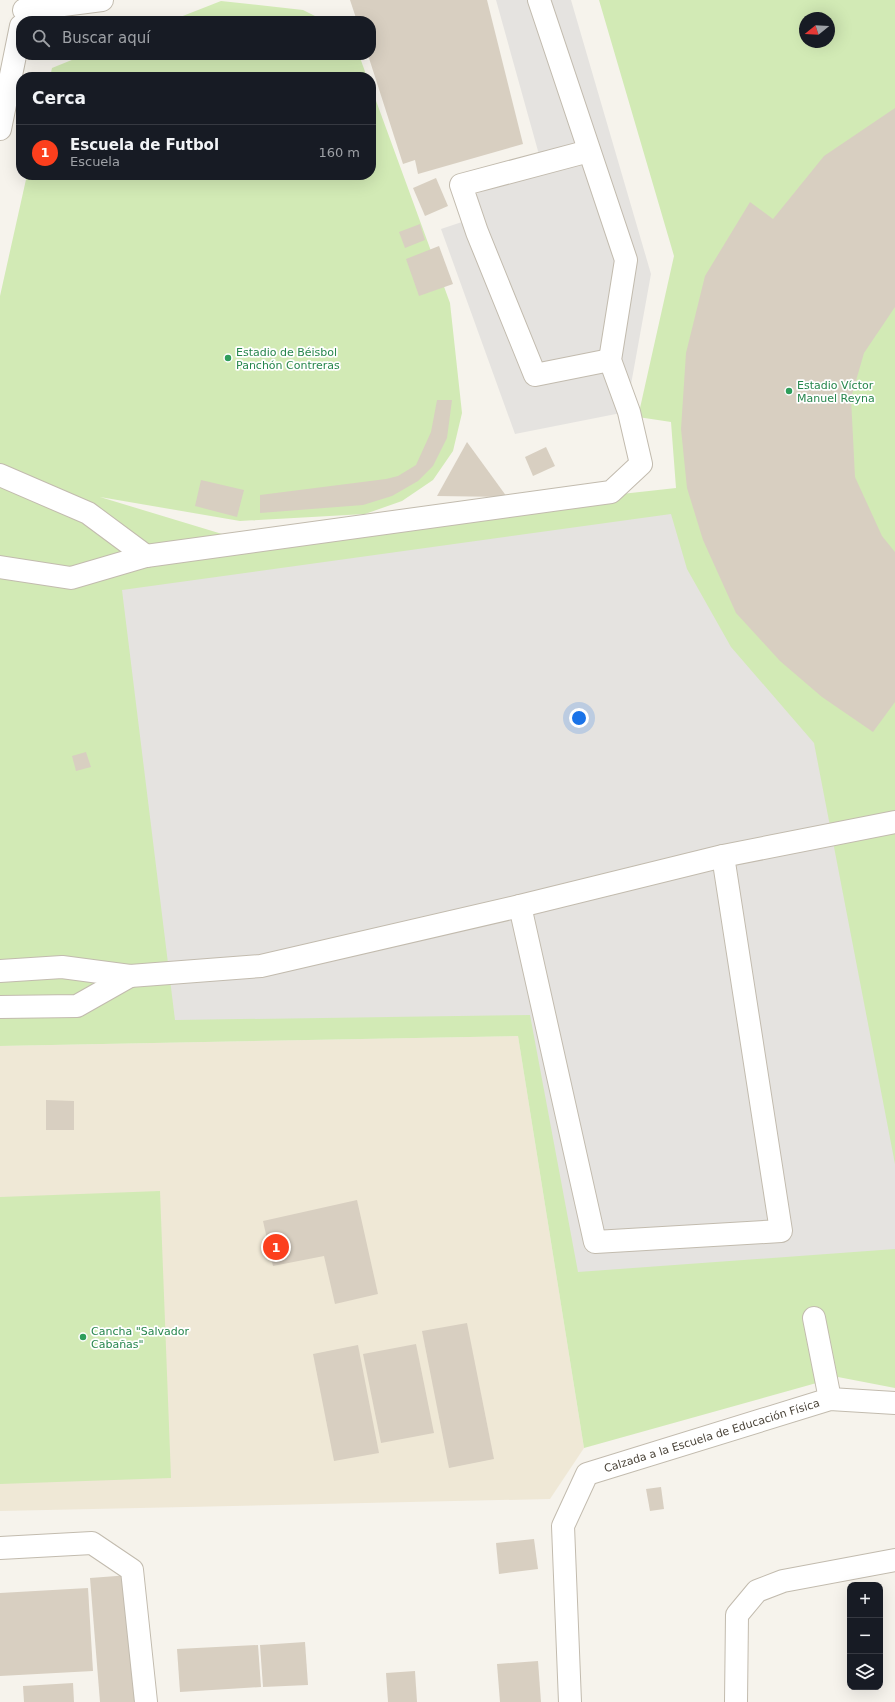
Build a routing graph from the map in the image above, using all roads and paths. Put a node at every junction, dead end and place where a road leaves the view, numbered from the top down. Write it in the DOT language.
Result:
graph roads {
  1 [pos="102,0"];
  2 [pos="539,0"];
  3 [pos="23,14"];
  4 [pos="16,49"];
  5 [pos="0,129"];
  6 [pos="589,151"];
  7 [pos="610,360"];
  8 [pos="0,476"];
  9 [pos="146,556"];
  10 [pos="0,567"];
  11 [pos="895,822"];
  12 [pos="723,856"];
  13 [pos="520,906"];
  14 [pos="0,971"];
  15 [pos="130,976"];
  16 [pos="0,1007"];
  17 [pos="814,1318"];
  18 [pos="830,1399"];
  19 [pos="895,1403"];
  20 [pos="0,1548"];
  21 [pos="895,1560"];
  22 [pos="146,1702"];
  23 [pos="570,1702"];
  24 [pos="736,1702"];
  1 -- 3 [label="street"];
  2 -- 6 [label="street"];
  4 -- 5 [label="street"];
  6 -- 7 [label="street"];
  6 -- 7 [label="street"];
  7 -- 9 [label="street"];
  8 -- 9 [label="street"];
  9 -- 10 [label="street"];
  11 -- 12 [label="street"];
  12 -- 13 [label="street"];
  12 -- 13 [label="street"];
  13 -- 15 [label="street"];
  14 -- 15 [label="street"];
  15 -- 16 [label="street"];
  17 -- 18 [label="street"];
  18 -- 19 [label="street, Calzada a la Escuela de Educación Física"];
  18 -- 23 [label="street, Calzada a la Escuela de Educación Física"];
  20 -- 22 [label="street"];
  21 -- 24 [label="street"];
}
